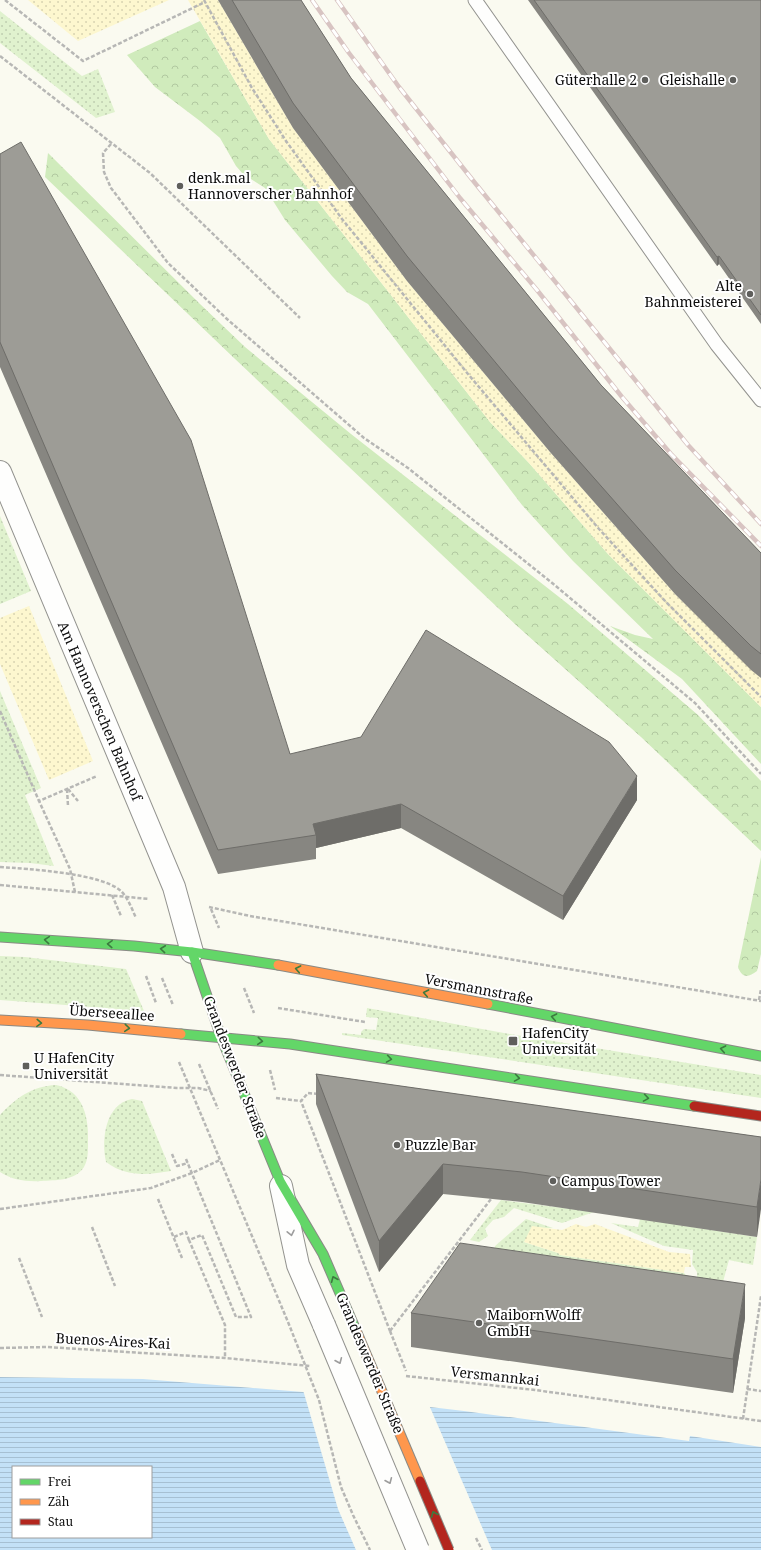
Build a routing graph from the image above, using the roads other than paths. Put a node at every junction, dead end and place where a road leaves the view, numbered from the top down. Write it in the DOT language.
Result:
graph roads {
  1 [pos="475,0"];
  2 [pos="761,400"];
  3 [pos="0,472"];
  4 [pos="0,937"];
  5 [pos="192,952"];
  6 [pos="0,1020"];
  7 [pos="221,1038"];
  8 [pos="761,1056"];
  9 [pos="761,1116"];
  10 [pos="280,1181"];
  11 [pos="418,1550"];
  12 [pos="449,1550"];
  1 -- 2 [label="lane"];
  3 -- 5 [label="street, Am Hannoverschen Bahnhof"];
  5 -- 4 [label="main road, one-way"];
  5 -- 7 [label="main road, Grandeswerder Straße"];
  8 -- 5 [label="main road, Versmannstraße, one-way"];
  6 -- 7 [label="main road, Überseeallee, one-way"];
  7 -- 9 [label="main road, one-way"];
  7 -- 10 [label="main road, Grandeswerder Straße"];
  10 -- 11 [label="street, Grandeswerder Straße, one-way, bridge"];
  12 -- 10 [label="main road, Grandeswerder Straße, one-way, bridge"];
}
